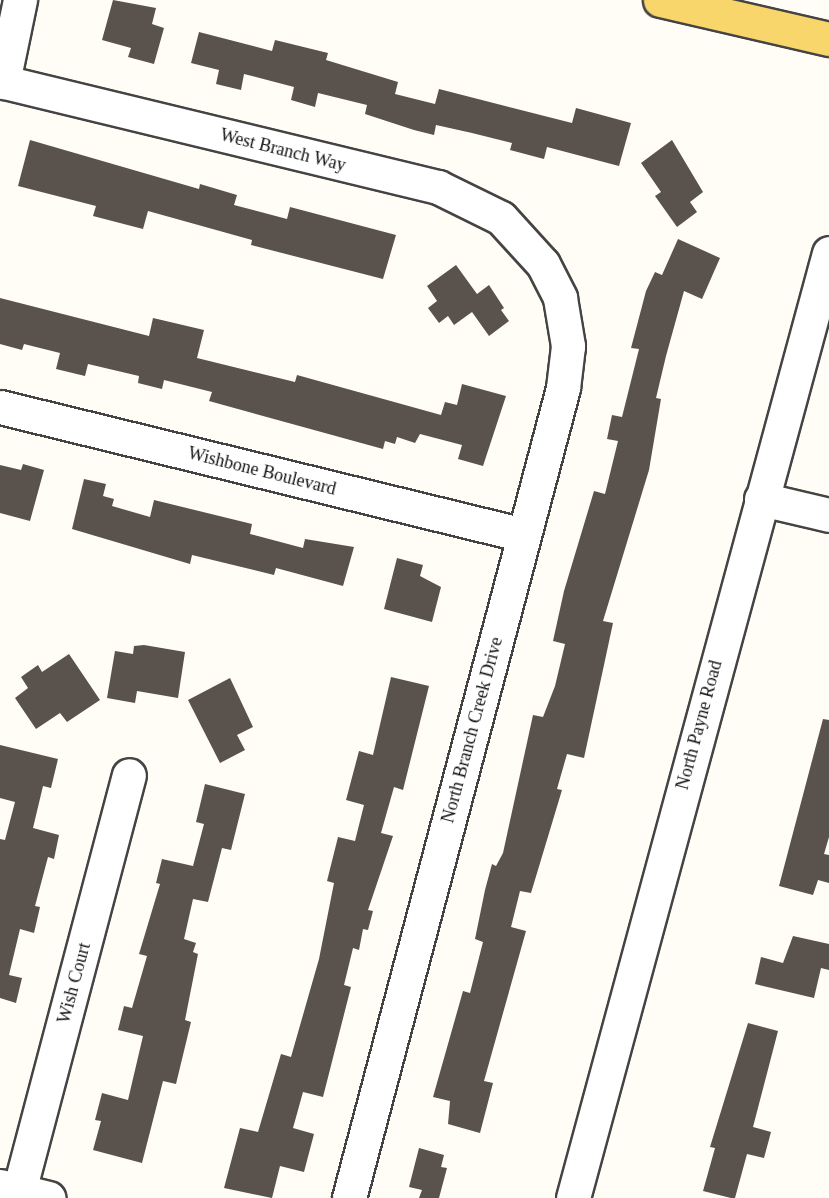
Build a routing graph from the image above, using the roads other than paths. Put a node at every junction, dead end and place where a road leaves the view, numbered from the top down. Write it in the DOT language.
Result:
graph roads {
  1 [pos="20,0"];
  2 [pos="660,0"];
  3 [pos="829,39"];
  4 [pos="1,82"];
  5 [pos="829,253"];
  6 [pos="543,264"];
  7 [pos="0,406"];
  8 [pos="761,499"];
  9 [pos="829,515"];
  10 [pos="524,535"];
  11 [pos="129,775"];
  12 [pos="23,1192"];
  13 [pos="349,1198"];
  14 [pos="573,1198"];
  1 -- 4 [label="street"];
  2 -- 3 [label="main road"];
  4 -- 6 [label="street, West Branch Way"];
  5 -- 8 [label="street, North Payne Road"];
  6 -- 10 [label="street, North Branch Creek Drive"];
  7 -- 10 [label="street, Wishbone Boulevard"];
  8 -- 9 [label="street"];
  8 -- 14 [label="street, North Payne Road"];
  10 -- 13 [label="street, North Branch Creek Drive"];
  11 -- 12 [label="street, Wish Court"];
}
